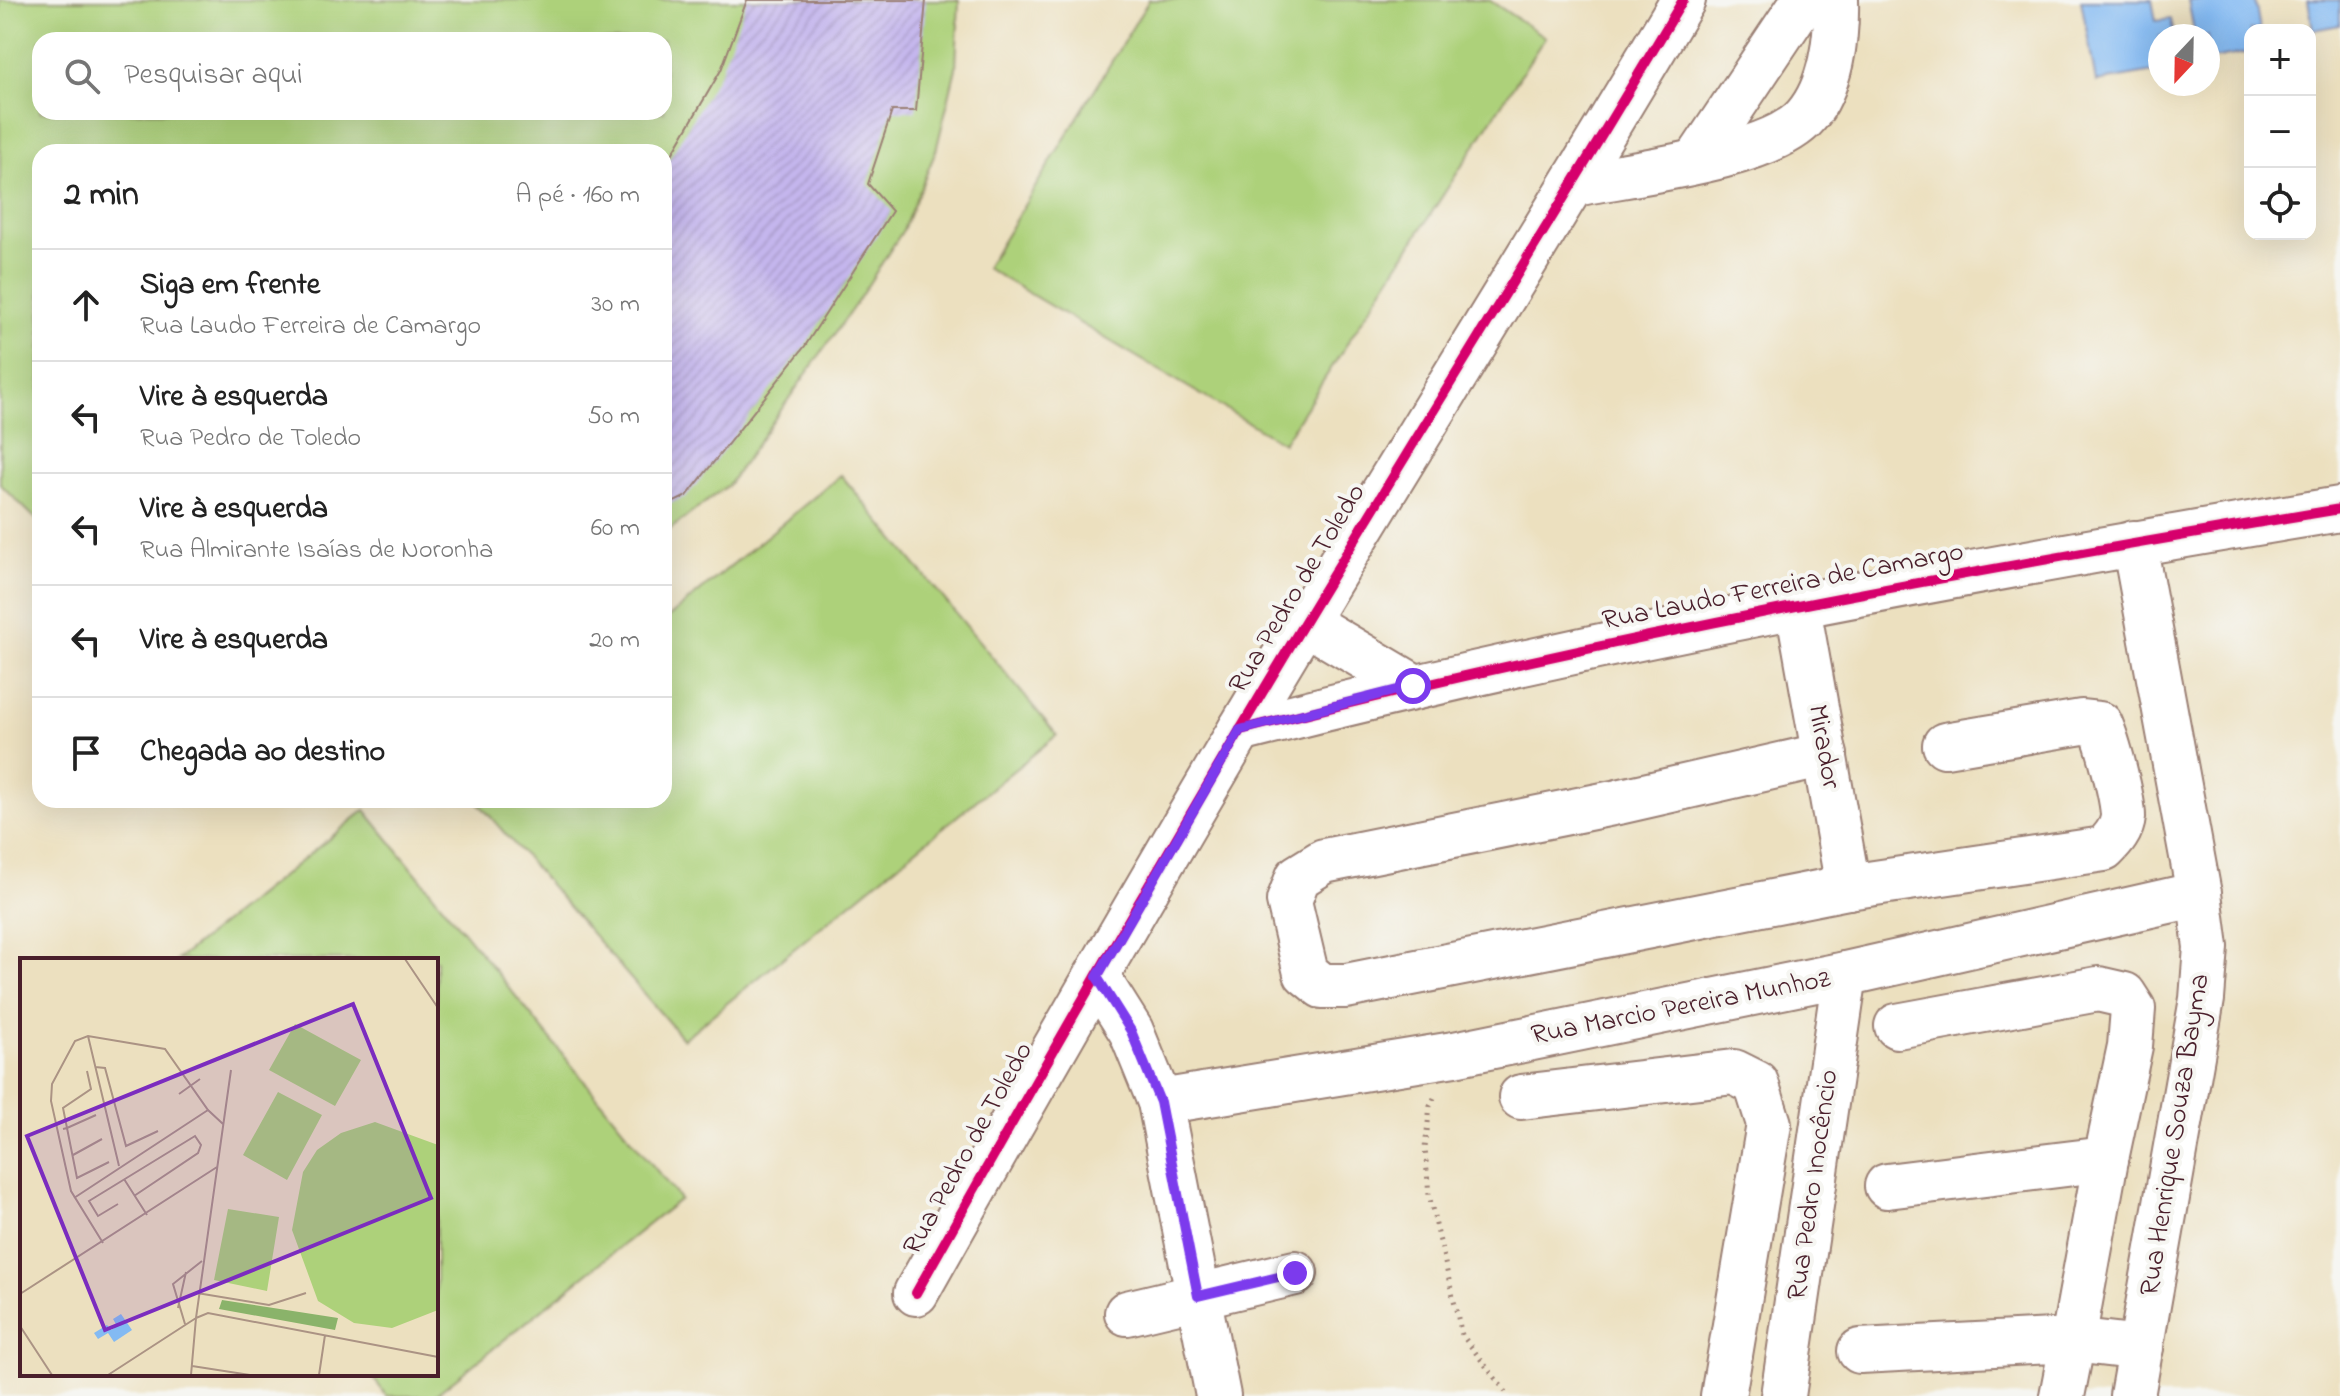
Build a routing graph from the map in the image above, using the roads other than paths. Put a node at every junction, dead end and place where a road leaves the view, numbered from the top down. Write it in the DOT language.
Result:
graph roads {
  1 [pos="1804,0"];
  2 [pos="1836,0"];
  3 [pos="1680,1"];
  4 [pos="1697,160"];
  5 [pos="1574,184"];
  6 [pos="2340,509"];
  7 [pos="2134,543"];
  8 [pos="1798,607"];
  9 [pos="1305,622"];
  10 [pos="1413,686"];
  11 [pos="1240,730"];
  12 [pos="1945,745"];
  13 [pos="1825,755"];
  14 [pos="1848,887"];
  15 [pos="2199,894"];
  16 [pos="1845,974"];
  17 [pos="1097,977"];
  18 [pos="1897,1026"];
  19 [pos="1521,1097"];
  20 [pos="1160,1102"];
  21 [pos="2106,1159"];
  22 [pos="1887,1186"];
  23 [pos="1295,1273"];
  24 [pos="916,1293"];
  25 [pos="1198,1296"];
  26 [pos="1127,1313"];
  27 [pos="2073,1340"];
  28 [pos="2141,1348"];
  29 [pos="1860,1351"];
  30 [pos="1218,1396"];
  31 [pos="1723,1396"];
  32 [pos="1783,1396"];
  33 [pos="2062,1396"];
  34 [pos="2132,1396"];
  1 -- 4 [label="street"];
  2 -- 4 [label="street"];
  3 -- 5 [label="street, Rua Pedro de Toledo"];
  4 -- 5 [label="street"];
  5 -- 9 [label="street, Rua Pedro de Toledo"];
  6 -- 7 [label="street, Rua Laudo Ferreira de Camargo"];
  7 -- 8 [label="street, Rua Laudo Ferreira de Camargo"];
  7 -- 15 [label="street, Rua Henrique Souza Bayma"];
  8 -- 10 [label="street, Rua Laudo Ferreira de Camargo"];
  8 -- 13 [label="street, Mirador"];
  9 -- 10 [label="street"];
  9 -- 11 [label="street, Rua Pedro de Toledo"];
  10 -- 11 [label="street, Rua Laudo Ferreira de Camargo"];
  11 -- 17 [label="street, Rua Pedro de Toledo"];
  12 -- 14 [label="street"];
  13 -- 14 [label="street, Mirador"];
  13 -- 14 [label="street"];
  15 -- 16 [label="street, Rua Marcio Pereira Munhoz"];
  15 -- 28 [label="street, Rua Henrique Souza Bayma"];
  16 -- 20 [label="street, Rua Marcio Pereira Munhoz"];
  16 -- 32 [label="street, Rua Pedro Inocêncio"];
  17 -- 20 [label="street"];
  17 -- 24 [label="street, Rua Pedro de Toledo"];
  18 -- 21 [label="street"];
  19 -- 31 [label="street"];
  20 -- 25 [label="street"];
  21 -- 22 [label="street"];
  21 -- 27 [label="street"];
  23 -- 25 [label="street"];
  25 -- 26 [label="street"];
  25 -- 30 [label="street"];
  27 -- 28 [label="street"];
  27 -- 29 [label="street"];
  27 -- 33 [label="street"];
  28 -- 34 [label="street, Rua Henrique Souza Bayma"];
}
